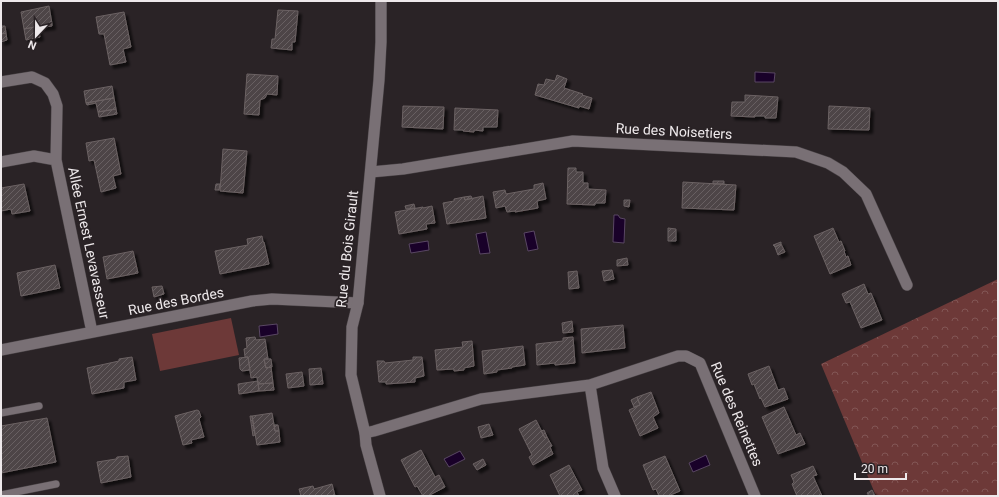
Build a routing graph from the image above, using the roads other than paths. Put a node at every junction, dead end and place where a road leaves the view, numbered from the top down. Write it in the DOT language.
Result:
graph roads {
  1 [pos="381,1"];
  2 [pos="1,82"];
  3 [pos="56,160"];
  4 [pos="1,162"];
  5 [pos="371,172"];
  6 [pos="907,285"];
  7 [pos="358,303"];
  8 [pos="92,332"];
  9 [pos="1,350"];
  10 [pos="590,385"];
  11 [pos="39,406"];
  12 [pos="1,413"];
  13 [pos="365,433"];
  14 [pos="56,484"];
  15 [pos="1,495"];
  16 [pos="380,496"];
  17 [pos="615,496"];
  18 [pos="755,496"];
  1 -- 5 [label="street, Rue du Bois Girault"];
  2 -- 3 [label="street, Allée Ernest Levavasseur"];
  3 -- 4 [label="street, Allée Ernest Levavasseur"];
  3 -- 8 [label="street, Allée Ernest Levavasseur"];
  5 -- 6 [label="street, Rue des Noisetiers"];
  5 -- 7 [label="street, Rue du Bois Girault"];
  7 -- 8 [label="street, Rue des Bordes"];
  7 -- 13 [label="street, Rue du Bois Girault"];
  8 -- 9 [label="street, Rue des Bordes"];
  10 -- 13 [label="street, Rue des Reinettes"];
  10 -- 17 [label="street"];
  10 -- 18 [label="street, Rue des Reinettes"];
  11 -- 12 [label="lane"];
  13 -- 16 [label="street, Rue du Bois Girault"];
  14 -- 15 [label="lane"];
}
